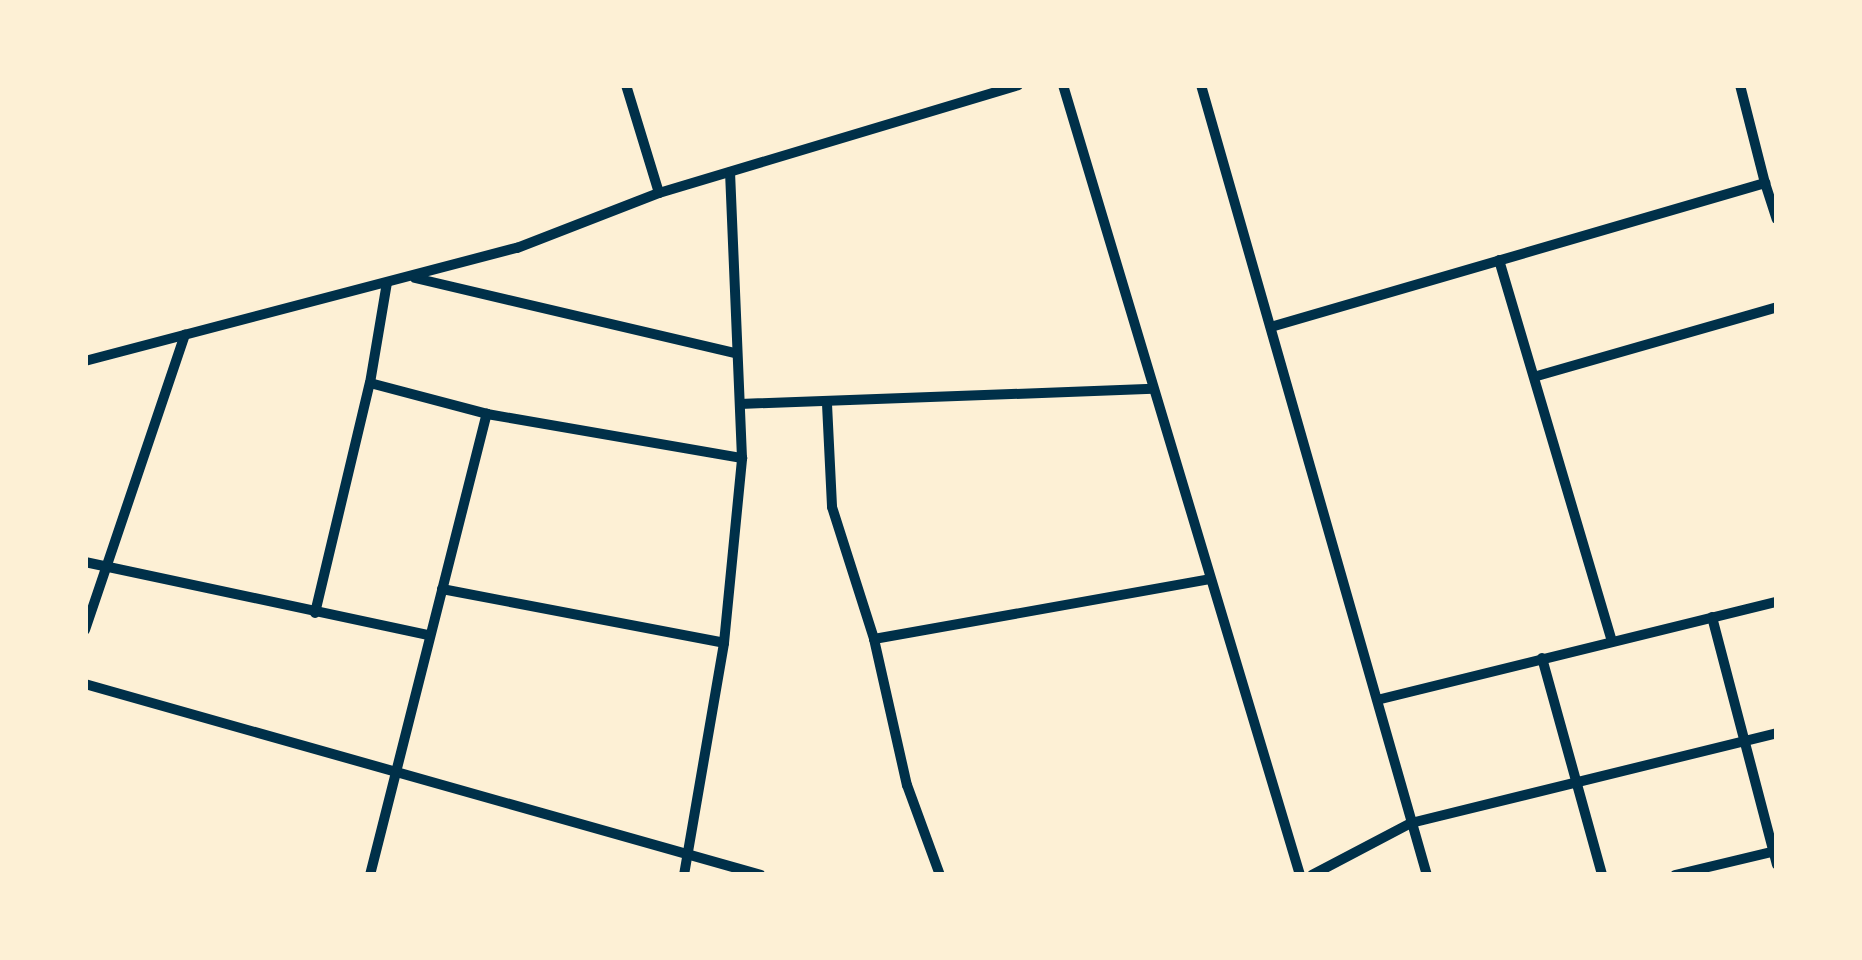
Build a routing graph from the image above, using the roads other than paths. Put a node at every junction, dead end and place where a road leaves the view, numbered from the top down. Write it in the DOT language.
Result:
graph roads {
  1 [pos="626,85"];
  2 [pos="1018,85"];
  3 [pos="1063,85"];
  4 [pos="1201,85"];
  5 [pos="1740,85"];
  6 [pos="730,172"];
  7 [pos="1765,182"];
  8 [pos="659,193"];
  9 [pos="1777,219"];
  10 [pos="1498,260"];
  11 [pos="409,277"];
  12 [pos="388,282"];
  13 [pos="1777,308"];
  14 [pos="1271,327"];
  15 [pos="185,334"];
  16 [pos="736,352"];
  17 [pos="85,361"];
  18 [pos="1537,376"];
  19 [pos="370,383"];
  20 [pos="1153,390"];
  21 [pos="740,404"];
  22 [pos="827,404"];
  23 [pos="488,414"];
  24 [pos="742,458"];
  25 [pos="85,562"];
  26 [pos="109,567"];
  27 [pos="1210,579"];
  28 [pos="442,590"];
  29 [pos="1777,602"];
  30 [pos="315,613"];
  31 [pos="1712,618"];
  32 [pos="85,630"];
  33 [pos="428,636"];
  34 [pos="874,639"];
  35 [pos="1612,642"];
  36 [pos="724,644"];
  37 [pos="1542,658"];
  38 [pos="85,684"];
  39 [pos="1380,699"];
  40 [pos="1777,732"];
  41 [pos="1745,742"];
  42 [pos="394,766"];
  43 [pos="1577,783"];
  44 [pos="1411,823"];
  45 [pos="1775,851"];
  46 [pos="689,854"];
  47 [pos="1777,865"];
  48 [pos="370,875"];
  49 [pos="684,875"];
  50 [pos="762,875"];
  51 [pos="940,875"];
  52 [pos="1300,875"];
  53 [pos="1312,875"];
  54 [pos="1427,875"];
  55 [pos="1602,875"];
  56 [pos="1675,875"];
  1 -- 8 [label="street"];
  2 -- 6 [label="street"];
  3 -- 20 [label="street"];
  4 -- 14 [label="street"];
  5 -- 7 [label="street"];
  6 -- 8 [label="street"];
  6 -- 16 [label="street"];
  7 -- 9 [label="street"];
  7 -- 10 [label="street"];
  8 -- 11 [label="street"];
  10 -- 14 [label="street"];
  10 -- 18 [label="street"];
  11 -- 12 [label="street"];
  11 -- 16 [label="street"];
  12 -- 15 [label="street"];
  12 -- 19 [label="street"];
  13 -- 18 [label="street"];
  14 -- 39 [label="street"];
  15 -- 17 [label="street"];
  15 -- 26 [label="street"];
  16 -- 21 [label="street"];
  18 -- 35 [label="street"];
  19 -- 23 [label="street"];
  19 -- 30 [label="street"];
  20 -- 22 [label="street"];
  20 -- 27 [label="street"];
  21 -- 22 [label="street"];
  21 -- 24 [label="street"];
  22 -- 34 [label="street"];
  23 -- 24 [label="street"];
  23 -- 28 [label="street"];
  24 -- 36 [label="street"];
  25 -- 26 [label="street"];
  26 -- 30 [label="street"];
  26 -- 32 [label="street"];
  27 -- 34 [label="street"];
  27 -- 52 [label="street"];
  28 -- 33 [label="street"];
  28 -- 36 [label="street"];
  29 -- 31 [label="street"];
  30 -- 33 [label="street"];
  31 -- 35 [label="street"];
  31 -- 41 [label="street"];
  33 -- 42 [label="street"];
  34 -- 51 [label="street"];
  35 -- 37 [label="street"];
  36 -- 46 [label="street"];
  37 -- 39 [label="street"];
  37 -- 43 [label="street"];
  38 -- 42 [label="street"];
  39 -- 44 [label="street"];
  40 -- 41 [label="street"];
  41 -- 43 [label="street"];
  41 -- 45 [label="street"];
  42 -- 46 [label="street"];
  42 -- 48 [label="street"];
  43 -- 44 [label="street"];
  43 -- 55 [label="street"];
  44 -- 53 [label="street"];
  44 -- 54 [label="street"];
  45 -- 47 [label="street"];
  45 -- 56 [label="street"];
  46 -- 49 [label="street"];
  46 -- 50 [label="street"];
}
